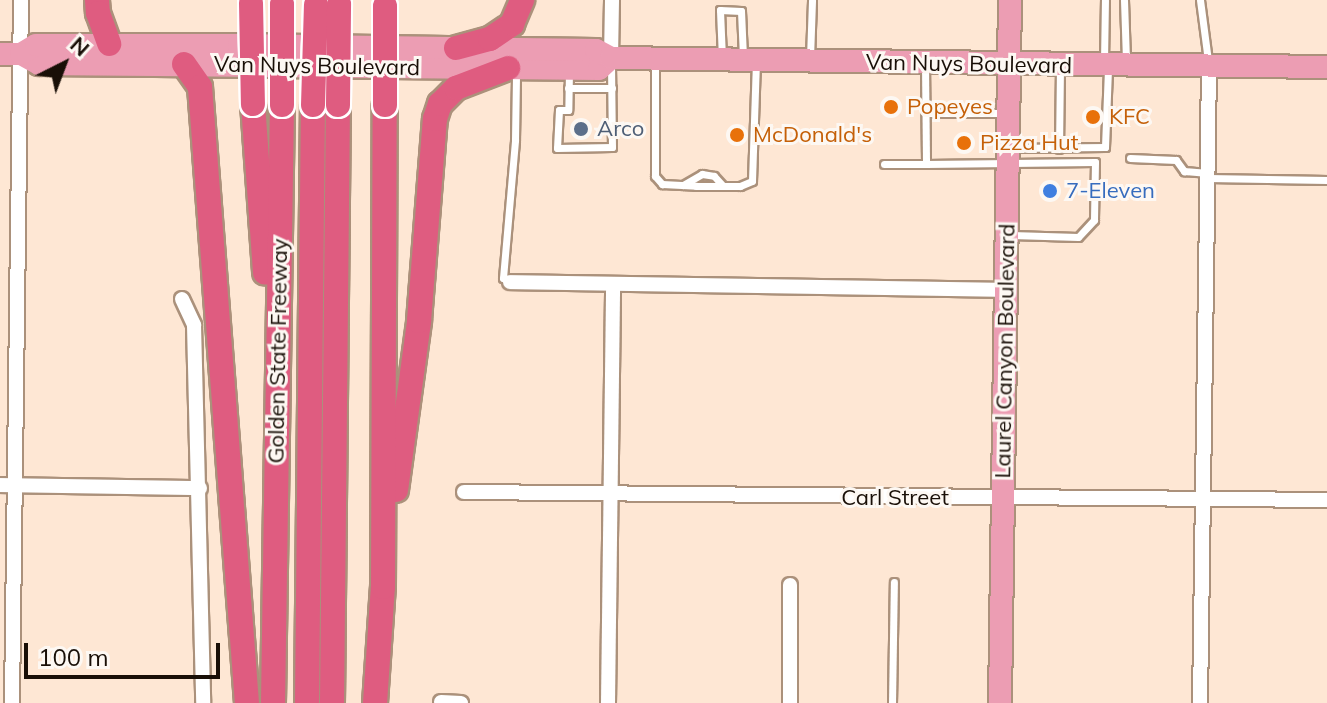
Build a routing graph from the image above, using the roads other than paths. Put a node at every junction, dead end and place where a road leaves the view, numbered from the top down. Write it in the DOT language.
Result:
graph roads {
  1 [pos="21,0"];
  2 [pos="97,0"];
  3 [pos="522,0"];
  4 [pos="612,0"];
  5 [pos="812,0"];
  6 [pos="1010,0"];
  7 [pos="1105,0"];
  8 [pos="1124,0"];
  9 [pos="1200,0"];
  10 [pos="250,2"];
  11 [pos="282,2"];
  12 [pos="328,2"];
  13 [pos="385,3"];
  14 [pos="109,44"];
  15 [pos="456,48"];
  16 [pos="10,54"];
  17 [pos="611,58"];
  18 [pos="655,59"];
  19 [pos="740,60"];
  20 [pos="810,61"];
  21 [pos="925,63"];
  22 [pos="184,64"];
  23 [pos="1008,64"];
  24 [pos="1060,65"];
  25 [pos="1113,66"];
  26 [pos="1209,67"];
  27 [pos="1327,67"];
  28 [pos="512,68"];
  29 [pos="568,78"];
  30 [pos="612,88"];
  31 [pos="926,113"];
  32 [pos="1008,113"];
  33 [pos="1059,149"];
  34 [pos="1007,156"];
  35 [pos="1130,158"];
  36 [pos="884,164"];
  37 [pos="926,164"];
  38 [pos="1208,175"];
  39 [pos="1327,180"];
  40 [pos="1006,235"];
  41 [pos="510,282"];
  42 [pos="613,284"];
  43 [pos="1005,290"];
  44 [pos="182,299"];
  45 [pos="277,431"];
  46 [pos="7,485"];
  47 [pos="200,488"];
  48 [pos="464,492"];
  49 [pos="611,496"];
  50 [pos="1203,498"];
  51 [pos="1003,499"];
  52 [pos="1327,500"];
  53 [pos="275,574"];
  54 [pos="894,582"];
  55 [pos="790,585"];
  56 [pos="383,587"];
  57 [pos="441,702"];
  58 [pos="12,703"];
  59 [pos="203,703"];
  60 [pos="247,703"];
  61 [pos="273,703"];
  62 [pos="297,703"];
  63 [pos="307,703"];
  64 [pos="332,703"];
  65 [pos="375,703"];
  66 [pos="461,703"];
  67 [pos="608,703"];
  68 [pos="790,703"];
  69 [pos="892,703"];
  70 [pos="1000,703"];
  71 [pos="1200,703"];
  1 -- 16 [label="street"];
  2 -- 14 [label="highway"];
  3 -- 15 [label="highway"];
  4 -- 17 [label="street"];
  5 -- 20 [label="lane"];
  6 -- 23 [label="main road, Laurel Canyon Boulevard"];
  7 -- 25 [label="lane"];
  8 -- 25 [label="lane"];
  9 -- 26 [label="lane"];
  10 -- 45 [label="highway, bridge"];
  11 -- 45 [label="highway, Golden State Freeway, bridge"];
  12 -- 63 [label="highway, bridge"];
  12 -- 64 [label="highway, bridge"];
  13 -- 56 [label="highway, bridge"];
  14 -- 15 [label="main road, Van Nuys Boulevard"];
  14 -- 16 [label="main road, Van Nuys Boulevard"];
  15 -- 17 [label="main road, Van Nuys Boulevard"];
  16 -- 22 [label="main road, Van Nuys Boulevard"];
  16 -- 46 [label="street"];
  17 -- 18 [label="main road, Van Nuys Boulevard"];
  17 -- 29 [label="main road, Van Nuys Boulevard"];
  17 -- 30 [label="lane"];
  18 -- 19 [label="main road, Van Nuys Boulevard"];
  18 -- 19 [label="lane"];
  19 -- 19 [label="lane"];
  19 -- 20 [label="main road, Van Nuys Boulevard"];
  20 -- 21 [label="main road, Van Nuys Boulevard"];
  21 -- 23 [label="main road, Van Nuys Boulevard"];
  21 -- 31 [label="lane"];
  22 -- 28 [label="main road, Van Nuys Boulevard"];
  22 -- 60 [label="highway"];
  23 -- 24 [label="main road, Van Nuys Boulevard"];
  23 -- 32 [label="main road, Laurel Canyon Boulevard"];
  24 -- 25 [label="main road, Van Nuys Boulevard"];
  24 -- 33 [label="lane"];
  25 -- 26 [label="main road, Van Nuys Boulevard"];
  25 -- 33 [label="lane"];
  26 -- 27 [label="main road, Van Nuys Boulevard"];
  26 -- 38 [label="street"];
  28 -- 29 [label="main road, Van Nuys Boulevard"];
  28 -- 41 [label="lane"];
  28 -- 56 [label="highway"];
  29 -- 30 [label="lane"];
  29 -- 30 [label="lane"];
  31 -- 32 [label="lane"];
  31 -- 37 [label="lane"];
  32 -- 34 [label="main road, Laurel Canyon Boulevard"];
  33 -- 34 [label="lane"];
  34 -- 37 [label="lane"];
  34 -- 40 [label="main road, Laurel Canyon Boulevard"];
  34 -- 40 [label="lane"];
  35 -- 38 [label="lane"];
  36 -- 37 [label="lane"];
  38 -- 39 [label="lane"];
  38 -- 50 [label="street"];
  40 -- 43 [label="main road, Laurel Canyon Boulevard"];
  41 -- 42 [label="street"];
  42 -- 43 [label="street"];
  42 -- 49 [label="street"];
  43 -- 51 [label="main road, Laurel Canyon Boulevard"];
  44 -- 47 [label="street"];
  45 -- 53 [label="highway, Golden State Freeway"];
  46 -- 47 [label="street"];
  46 -- 58 [label="street"];
  47 -- 59 [label="street"];
  48 -- 49 [label="street, Carl Street"];
  49 -- 51 [label="street, Carl Street"];
  49 -- 67 [label="street"];
  50 -- 51 [label="street, Carl Street"];
  50 -- 52 [label="street, Carl Street"];
  50 -- 71 [label="street"];
  51 -- 70 [label="main road, Laurel Canyon Boulevard"];
  53 -- 61 [label="highway, Golden State Freeway"];
  53 -- 62 [label="highway"];
  54 -- 69 [label="lane"];
  55 -- 68 [label="street"];
  56 -- 65 [label="highway"];
  57 -- 66 [label="street"];
}
